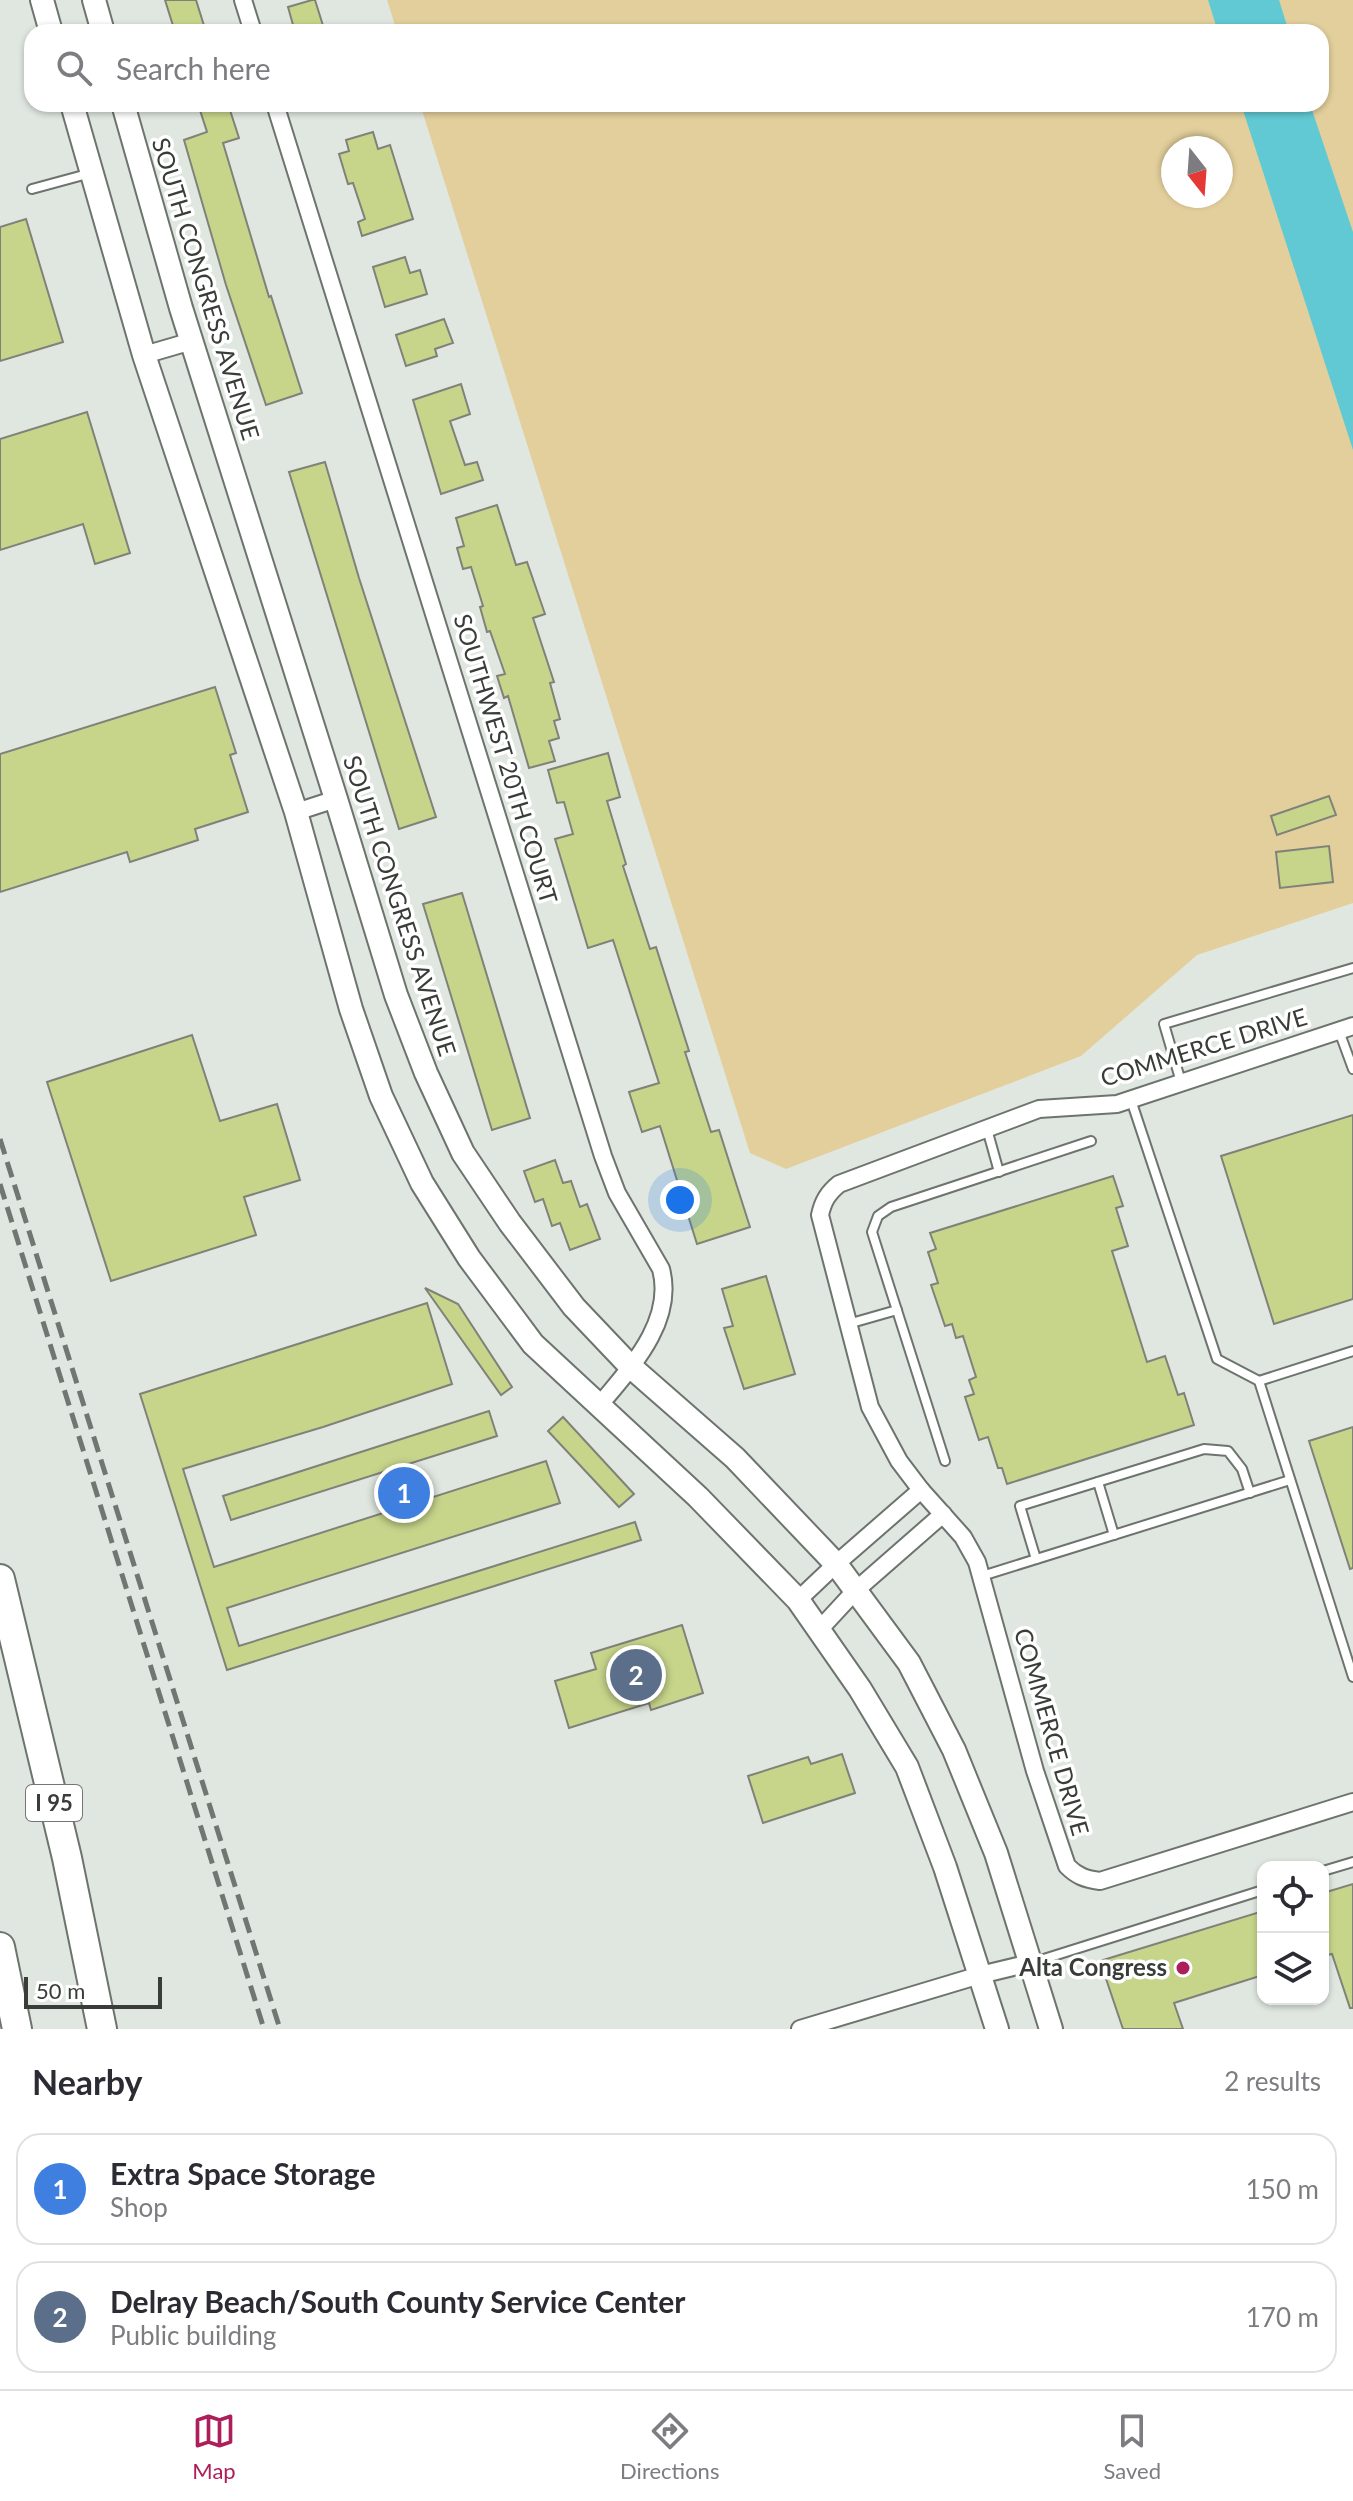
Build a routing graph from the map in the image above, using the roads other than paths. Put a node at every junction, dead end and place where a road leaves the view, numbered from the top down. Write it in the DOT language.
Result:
graph roads {
  1 [pos="42,0"];
  2 [pos="94,0"];
  3 [pos="243,0"];
  4 [pos="49,24"];
  5 [pos="101,24"];
  6 [pos="250,24"];
  7 [pos="74,112"];
  8 [pos="125,112"];
  9 [pos="277,112"];
  10 [pos="92,173"];
  11 [pos="32,189"];
  12 [pos="192,341"];
  13 [pos="144,355"];
  14 [pos="336,799"];
  15 [pos="296,812"];
  16 [pos="1353,968"];
  17 [pos="1346,1028"];
  18 [pos="1353,1069"];
  19 [pos="1181,1082"];
  20 [pos="1131,1100"];
  21 [pos="987,1129"];
  22 [pos="1091,1141"];
  23 [pos="999,1172"];
  24 [pos="897,1310"];
  25 [pos="848,1324"];
  26 [pos="1353,1351"];
  27 [pos="631,1367"];
  28 [pos="1259,1381"];
  29 [pos="598,1407"];
  30 [pos="945,1461"];
  31 [pos="1290,1480"];
  32 [pos="1098,1482"];
  33 [pos="921,1490"];
  34 [pos="1250,1493"];
  35 [pos="943,1514"];
  36 [pos="1114,1535"];
  37 [pos="1036,1559"];
  38 [pos="836,1564"];
  39 [pos="982,1576"];
  40 [pos="0,1579"];
  41 [pos="855,1591"];
  42 [pos="798,1600"];
  43 [pos="819,1630"];
  44 [pos="1353,1677"];
  45 [pos="1353,1802"];
  46 [pos="1353,1862"];
  47 [pos="1329,1869"];
  48 [pos="1257,1892"];
  49 [pos="0,1947"];
  50 [pos="1030,1963"];
  51 [pos="980,1975"];
  52 [pos="17,2029"];
  53 [pos="102,2029"];
  54 [pos="800,2029"];
  55 [pos="997,2029"];
  56 [pos="1051,2029"];
  1 -- 4 [label="main road"];
  2 -- 5 [label="main road"];
  3 -- 6 [label="street"];
  7 -- 10 [label="main road"];
  8 -- 12 [label="main road, SOUTH CONGRESS AVENUE"];
  9 -- 27 [label="street, SOUTHWEST 20TH COURT"];
  10 -- 11 [label="lane"];
  10 -- 13 [label="main road"];
  12 -- 13 [label="street"];
  12 -- 14 [label="main road, SOUTH CONGRESS AVENUE"];
  13 -- 15 [label="main road"];
  14 -- 15 [label="street"];
  14 -- 27 [label="main road, SOUTH CONGRESS AVENUE"];
  15 -- 29 [label="main road"];
  16 -- 19 [label="lane"];
  17 -- 18 [label="lane"];
  17 -- 19 [label="street, COMMERCE DRIVE"];
  19 -- 20 [label="street, COMMERCE DRIVE"];
  20 -- 21 [label="street, COMMERCE DRIVE"];
  20 -- 28 [label="lane"];
  21 -- 23 [label="lane"];
  21 -- 25 [label="street, COMMERCE DRIVE"];
  22 -- 23 [label="lane"];
  23 -- 24 [label="lane"];
  24 -- 25 [label="lane"];
  24 -- 30 [label="lane"];
  25 -- 33 [label="street, COMMERCE DRIVE"];
  26 -- 28 [label="lane"];
  27 -- 29 [label="street, SOUTHWEST 20TH COURT"];
  27 -- 38 [label="main road, SOUTH CONGRESS AVENUE"];
  28 -- 31 [label="lane"];
  29 -- 42 [label="main road"];
  31 -- 34 [label="lane"];
  31 -- 44 [label="lane"];
  32 -- 34 [label="lane"];
  32 -- 36 [label="lane"];
  32 -- 37 [label="lane"];
  33 -- 35 [label="street, COMMERCE DRIVE"];
  33 -- 38 [label="street"];
  34 -- 36 [label="lane"];
  35 -- 39 [label="street, COMMERCE DRIVE"];
  35 -- 41 [label="street"];
  36 -- 37 [label="lane"];
  37 -- 39 [label="lane"];
  38 -- 41 [label="main road, SOUTH CONGRESS AVENUE"];
  38 -- 42 [label="street"];
  39 -- 45 [label="street, COMMERCE DRIVE"];
  40 -- 53 [label="highway, I 95"];
  41 -- 43 [label="street"];
  41 -- 50 [label="main road, SOUTH CONGRESS AVENUE"];
  42 -- 43 [label="main road"];
  43 -- 51 [label="main road"];
  46 -- 47 [label="lane"];
  48 -- 50 [label="lane"];
  49 -- 52 [label="highway"];
  50 -- 51 [label="street"];
  50 -- 56 [label="main road, SOUTH CONGRESS AVENUE"];
  51 -- 54 [label="street"];
  51 -- 55 [label="main road"];
}
